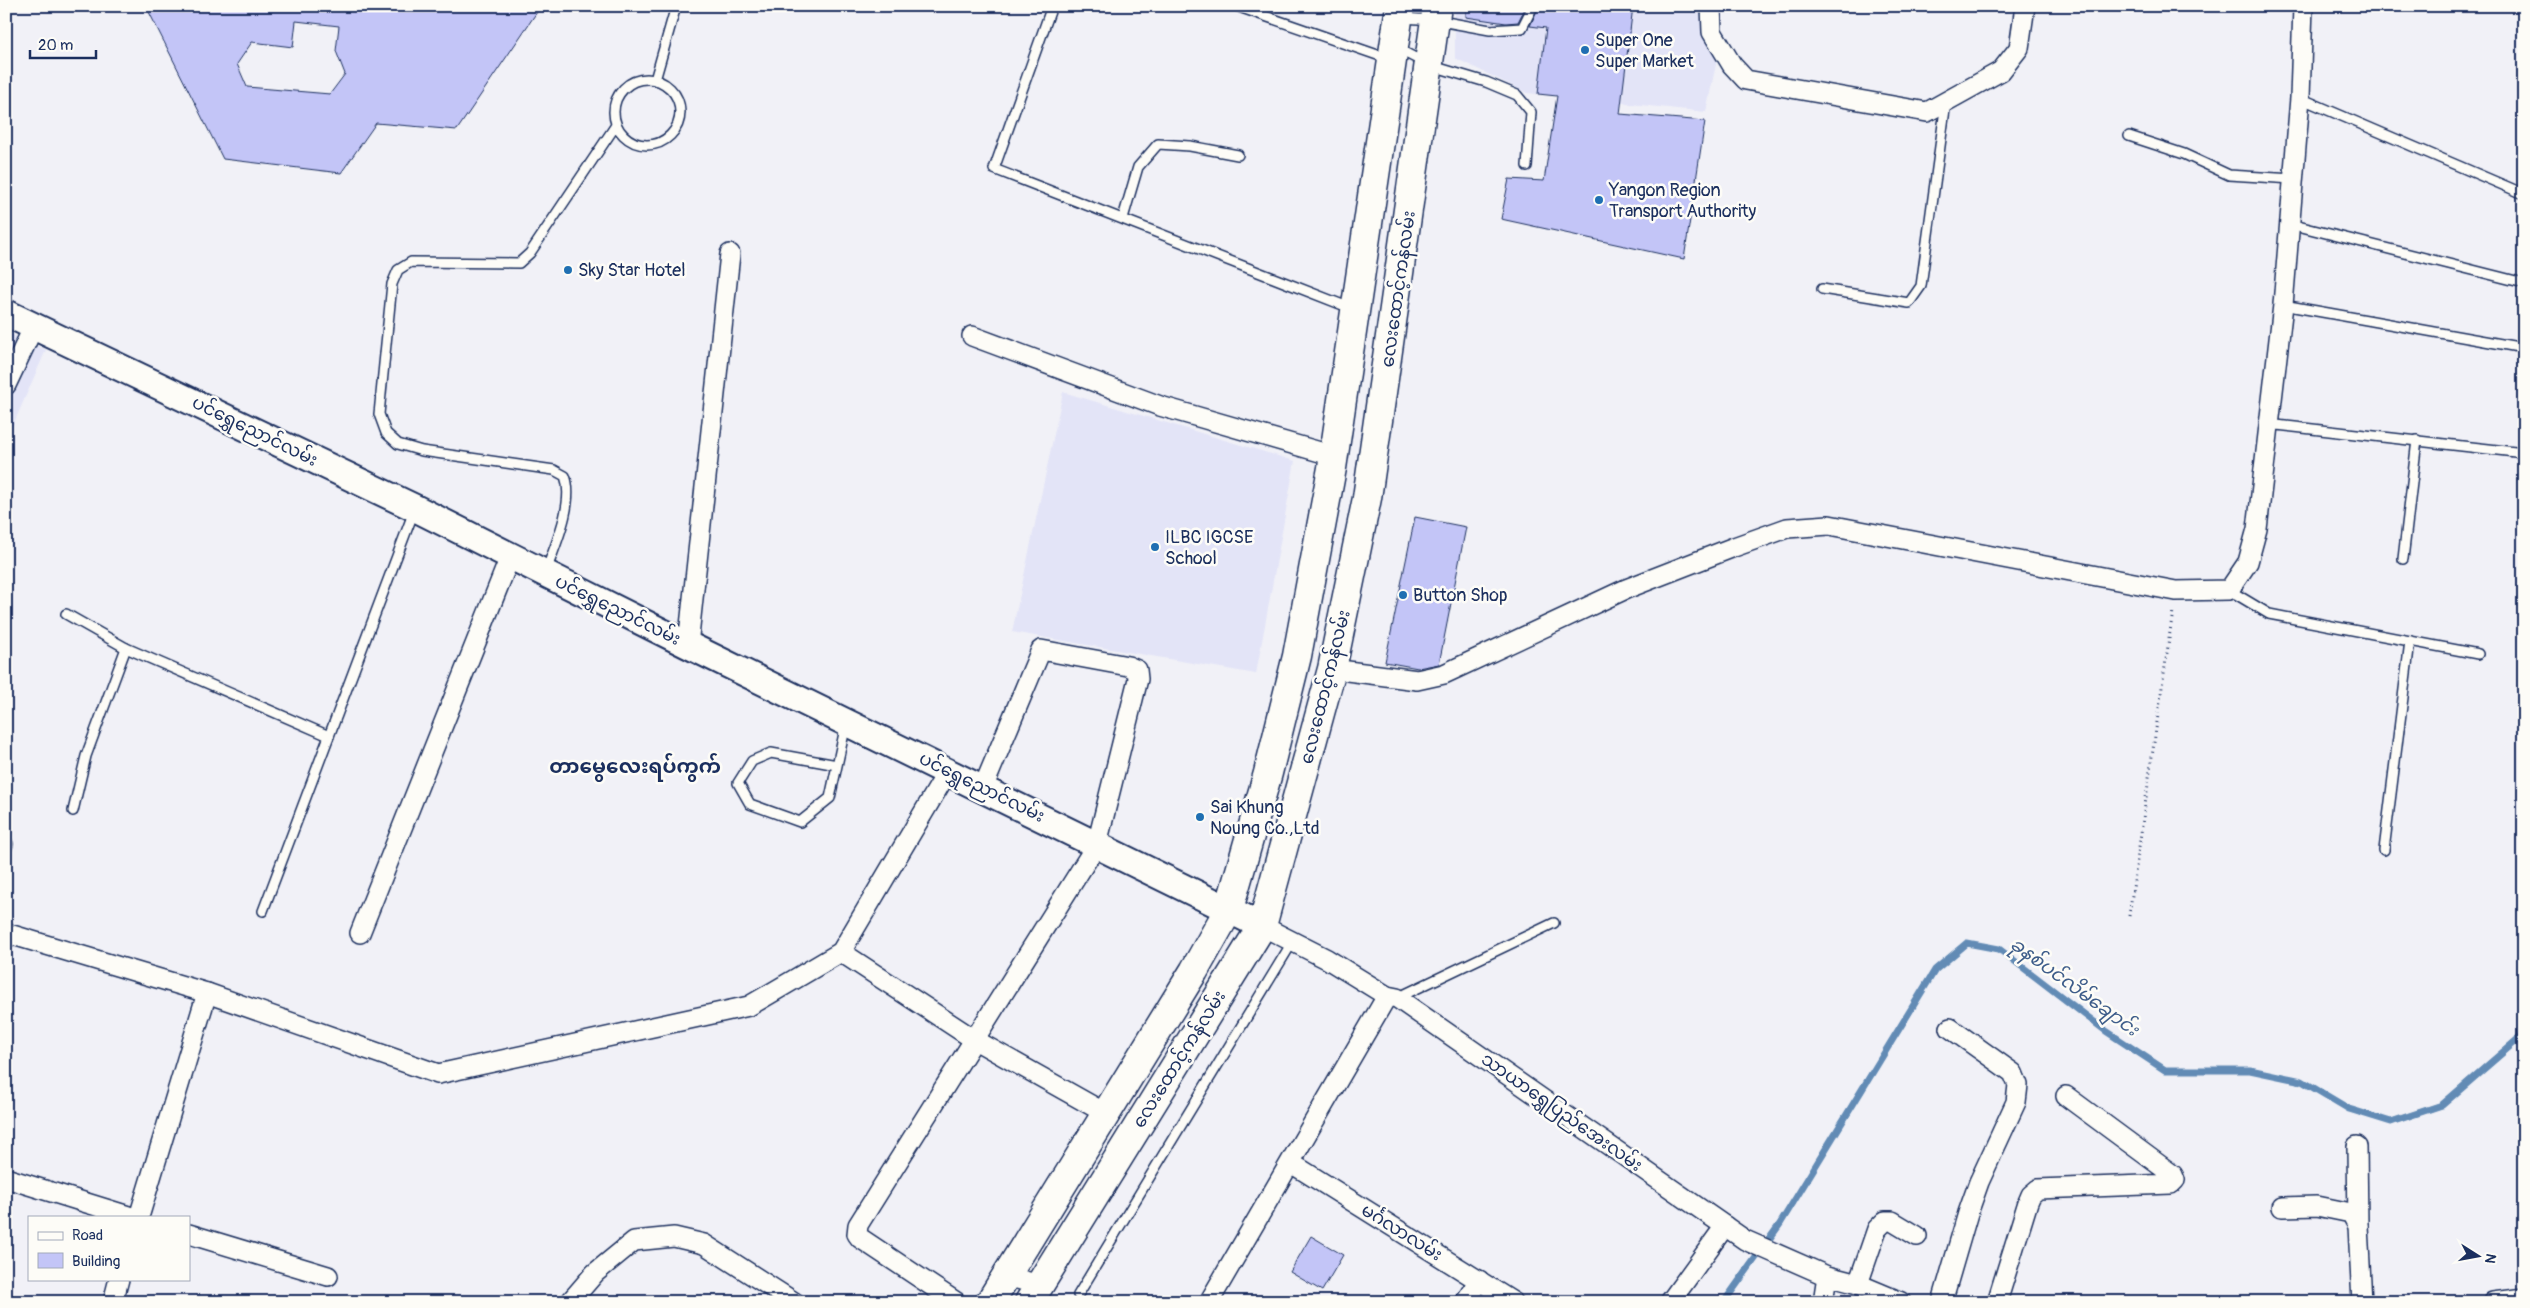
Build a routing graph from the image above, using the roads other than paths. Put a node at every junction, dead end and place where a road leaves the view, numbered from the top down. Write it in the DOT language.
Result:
graph roads {
  1 [pos="676,6"];
  2 [pos="1052,6"];
  3 [pos="1236,6"];
  4 [pos="1533,6"];
  5 [pos="1711,6"];
  6 [pos="2025,6"];
  7 [pos="2303,6"];
  8 [pos="1399,12"];
  9 [pos="1436,13"];
  10 [pos="1393,54"];
  11 [pos="1429,65"];
  12 [pos="655,80"];
  13 [pos="2300,98"];
  14 [pos="1946,102"];
  15 [pos="616,124"];
  16 [pos="2129,136"];
  17 [pos="1238,155"];
  18 [pos="1527,166"];
  19 [pos="2293,179"];
  20 [pos="2524,194"];
  21 [pos="1123,218"];
  22 [pos="2290,224"];
  23 [pos="730,254"];
  24 [pos="2524,283"];
  25 [pos="1822,289"];
  26 [pos="2283,305"];
  27 [pos="1356,310"];
  28 [pos="6,313"];
  29 [pos="34,326"];
  30 [pos="972,336"];
  31 [pos="2524,348"];
  32 [pos="6,385"];
  33 [pos="2268,424"];
  34 [pos="2417,440"];
  35 [pos="2524,453"];
  36 [pos="1333,462"];
  37 [pos="1371,474"];
  38 [pos="415,508"];
  39 [pos="510,557"];
  40 [pos="2403,559"];
  41 [pos="545,574"];
  42 [pos="2229,590"];
  43 [pos="66,614"];
  44 [pos="2410,641"];
  45 [pos="688,645"];
  46 [pos="126,648"];
  47 [pos="2478,654"];
  48 [pos="1332,668"];
  49 [pos="846,722"];
  50 [pos="329,736"];
  51 [pos="837,765"];
  52 [pos="948,771"];
  53 [pos="983,788"];
  54 [pos="73,811"];
  55 [pos="6,839"];
  56 [pos="1098,844"];
  57 [pos="6,850"];
  58 [pos="2384,850"];
  59 [pos="1229,909"];
  60 [pos="263,911"];
  61 [pos="1554,923"];
  62 [pos="1262,926"];
  63 [pos="6,933"];
  64 [pos="360,933"];
  65 [pos="1293,941"];
  66 [pos="841,952"];
  67 [pos="206,993"];
  68 [pos="1392,997"];
  69 [pos="1950,1028"];
  70 [pos="975,1040"];
  71 [pos="2066,1096"];
  72 [pos="1099,1125"];
  73 [pos="2357,1146"];
  74 [pos="1120,1152"];
  75 [pos="1291,1163"];
  76 [pos="6,1178"];
  77 [pos="2282,1206"];
  78 [pos="129,1216"];
  79 [pos="139,1216"];
  80 [pos="1725,1226"];
  81 [pos="2358,1226"];
  82 [pos="190,1234"];
  83 [pos="1916,1236"];
  84 [pos="328,1276"];
  85 [pos="1007,1276"];
  86 [pos="1827,1276"];
  87 [pos="120,1280"];
  88 [pos="1478,1280"];
  89 [pos="1858,1284"];
  90 [pos="1034,1293"];
  91 [pos="1078,1295"];
  92 [pos="2524,1298"];
  93 [pos="113,1302"];
  94 [pos="570,1302"];
  95 [pos="794,1302"];
  96 [pos="956,1302"];
  97 [pos="990,1302"];
  98 [pos="1209,1302"];
  99 [pos="1465,1302"];
  100 [pos="1513,1302"];
  101 [pos="1670,1302"];
  102 [pos="1823,1302"];
  103 [pos="1901,1302"];
  104 [pos="1942,1302"];
  105 [pos="1997,1302"];
  106 [pos="2362,1302"];
  107 [pos="2493,1302"];
  1 -- 12 [label="lane"];
  2 -- 21 [label="lane"];
  3 -- 10 [label="lane"];
  4 -- 9 [label="lane"];
  5 -- 14 [label="street"];
  6 -- 14 [label="street"];
  7 -- 13 [label="street"];
  8 -- 9 [label="lane"];
  8 -- 10 [label="main road, လေးထောင့်ကန်လမ်း"];
  9 -- 11 [label="main road, လေးထောင့်ကန်လမ်း"];
  10 -- 11 [label="lane"];
  10 -- 27 [label="main road, လေးထောင့်ကန်လမ်း"];
  11 -- 18 [label="lane"];
  11 -- 37 [label="main road, လေးထောင့်ကန်လမ်း"];
  12 -- 15 [label="lane"];
  12 -- 15 [label="lane"];
  13 -- 19 [label="street"];
  13 -- 20 [label="lane"];
  14 -- 25 [label="lane"];
  15 -- 41 [label="lane"];
  16 -- 19 [label="lane"];
  17 -- 21 [label="lane"];
  19 -- 22 [label="street"];
  21 -- 27 [label="lane"];
  22 -- 24 [label="lane"];
  22 -- 26 [label="street"];
  23 -- 45 [label="street"];
  26 -- 31 [label="lane"];
  26 -- 33 [label="street"];
  27 -- 36 [label="main road, လေးထောင့်ကန်လမ်း"];
  28 -- 29 [label="street, ပင်ရွှေညောင်လမ်း"];
  29 -- 32 [label="street"];
  29 -- 38 [label="street, ပင်ရွှေညောင်လမ်း"];
  30 -- 36 [label="street"];
  33 -- 34 [label="lane"];
  33 -- 42 [label="street"];
  34 -- 35 [label="lane"];
  34 -- 40 [label="lane"];
  36 -- 37 [label="main road"];
  36 -- 59 [label="main road, လေးထောင့်ကန်လမ်း"];
  37 -- 48 [label="main road, လေးထောင့်ကန်လမ်း"];
  38 -- 39 [label="street, ပင်ရွှေညောင်လမ်း"];
  38 -- 50 [label="lane"];
  39 -- 41 [label="street, ပင်ရွှေညောင်လမ်း"];
  39 -- 64 [label="street"];
  41 -- 45 [label="street, ပင်ရွှေညောင်လမ်း"];
  42 -- 44 [label="lane"];
  42 -- 48 [label="street"];
  43 -- 46 [label="lane"];
  44 -- 47 [label="lane"];
  44 -- 58 [label="lane"];
  45 -- 49 [label="street, ပင်ရွှေညောင်လမ်း"];
  46 -- 50 [label="lane"];
  46 -- 54 [label="lane"];
  48 -- 62 [label="main road, လေးထောင့်ကန်လမ်း"];
  49 -- 51 [label="lane"];
  49 -- 52 [label="street, ပင်ရွှေညောင်လမ်း"];
  50 -- 60 [label="lane"];
  51 -- 51 [label="lane"];
  52 -- 53 [label="street, ပင်ရွှေညောင်လမ်း"];
  52 -- 66 [label="street"];
  53 -- 56 [label="street, ပင်ရွှေညောင်လမ်း"];
  53 -- 56 [label="street"];
  55 -- 57 [label="lane"];
  56 -- 59 [label="street, ပင်ရွှေညောင်လမ်း"];
  56 -- 70 [label="street"];
  59 -- 62 [label="street, သာယာရွှေပြည်အေးလမ်း"];
  59 -- 72 [label="main road, လေးထောင့်ကန်လမ်း"];
  61 -- 68 [label="lane"];
  62 -- 65 [label="street, သာယာရွှေပြည်အေးလမ်း"];
  62 -- 74 [label="main road, လေးထောင့်ကန်လမ်း"];
  63 -- 67 [label="street"];
  65 -- 68 [label="street, သာယာရွှေပြည်အေးလမ်း"];
  65 -- 91 [label="lane"];
  66 -- 67 [label="street"];
  66 -- 70 [label="street"];
  67 -- 79 [label="street"];
  68 -- 75 [label="street"];
  68 -- 80 [label="street, သာယာရွှေပြည်အေးလမ်း"];
  69 -- 104 [label="street"];
  70 -- 72 [label="street"];
  70 -- 96 [label="street"];
  71 -- 105 [label="street"];
  72 -- 74 [label="main road"];
  72 -- 85 [label="main road, လေးထောင့်ကန်လမ်း"];
  73 -- 81 [label="street"];
  74 -- 90 [label="main road, လေးထောင့်ကန်လမ်း"];
  75 -- 88 [label="street, မင်္ဂလာလမ်း"];
  75 -- 98 [label="street"];
  76 -- 78 [label="street"];
  77 -- 81 [label="street"];
  80 -- 86 [label="street, သာယာရွှေပြည်အေးလမ်း"];
  80 -- 101 [label="street"];
  81 -- 106 [label="street"];
  82 -- 84 [label="street"];
  83 -- 89 [label="street"];
  85 -- 90 [label="street"];
  85 -- 97 [label="main road, လေးထောင့်ကန်လမ်း"];
  86 -- 89 [label="street, သာယာရွှေပြည်အေးလမ်း"];
  86 -- 102 [label="street"];
  87 -- 93 [label="street"];
  88 -- 99 [label="street"];
  88 -- 100 [label="street, မင်္ဂလာလမ်း"];
  89 -- 103 [label="street, သာယာရွှေပြည်အေးလမ်း"];
  92 -- 107 [label="street"];
  94 -- 95 [label="street"];
}
